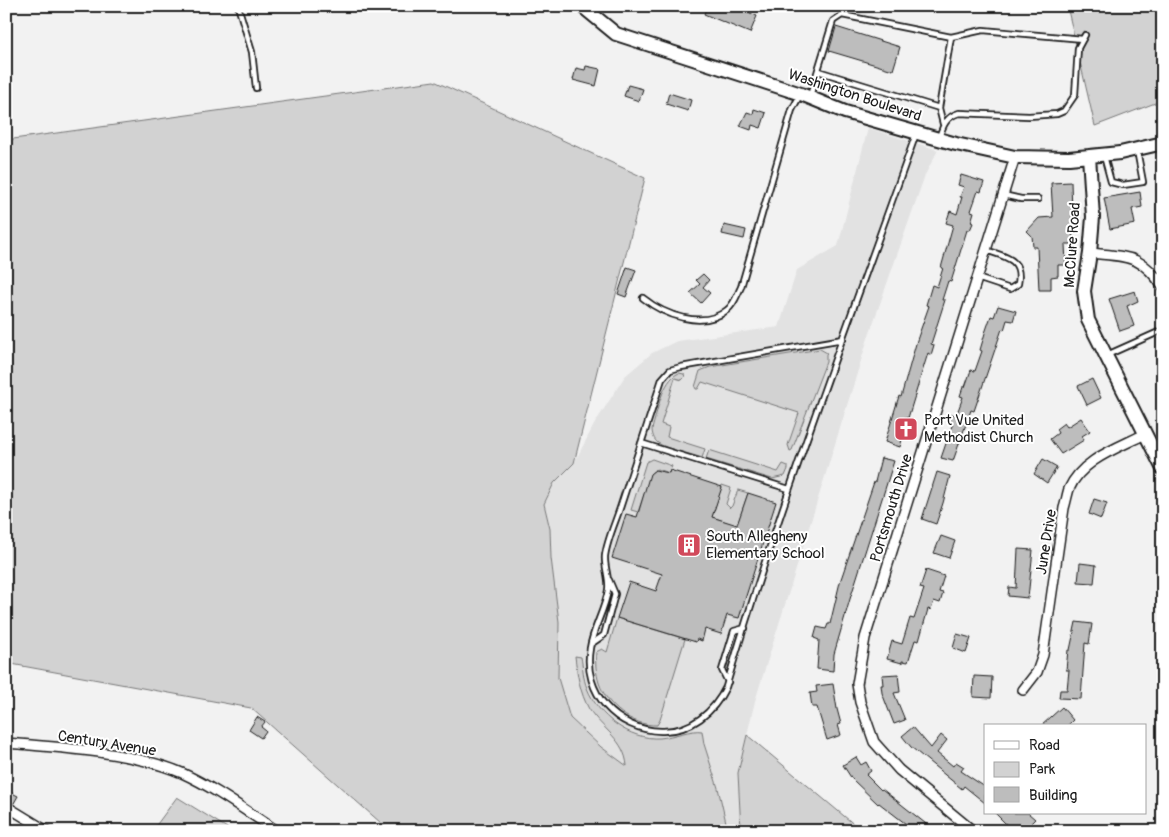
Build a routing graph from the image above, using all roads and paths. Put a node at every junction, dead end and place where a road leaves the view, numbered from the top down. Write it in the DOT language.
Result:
graph roads {
  1 [pos="238,6"];
  2 [pos="582,6"];
  3 [pos="951,37"];
  4 [pos="818,71"];
  5 [pos="256,88"];
  6 [pos="805,96"];
  7 [pos="939,108"];
  8 [pos="943,124"];
  9 [pos="917,133"];
  10 [pos="938,139"];
  11 [pos="1163,143"];
  12 [pos="1137,149"];
  13 [pos="1104,154"];
  14 [pos="1015,156"];
  15 [pos="1089,156"];
  16 [pos="1003,195"];
  17 [pos="1038,198"];
  18 [pos="986,250"];
  19 [pos="1090,252"];
  20 [pos="977,278"];
  21 [pos="1163,287"];
  22 [pos="643,298"];
  23 [pos="1163,330"];
  24 [pos="843,339"];
  25 [pos="1106,356"];
  26 [pos="1145,434"];
  27 [pos="641,444"];
  28 [pos="1163,469"];
  29 [pos="789,489"];
  30 [pos="605,569"];
  31 [pos="745,628"];
  32 [pos="591,644"];
  33 [pos="728,682"];
  34 [pos="1023,690"];
  35 [pos="6,744"];
  36 [pos="6,806"];
  37 [pos="47,831"];
  38 [pos="277,831"];
  39 [pos="973,831"];
  1 -- 5 [label="lane"];
  2 -- 6 [label="street, Washington Boulevard"];
  3 -- 4 [label="lane"];
  3 -- 7 [label="lane"];
  3 -- 8 [label="lane"];
  4 -- 6 [label="lane"];
  4 -- 7 [label="lane"];
  6 -- 9 [label="street, Washington Boulevard"];
  6 -- 22 [label="lane"];
  7 -- 8 [label="lane"];
  8 -- 10 [label="lane"];
  9 -- 10 [label="street, Washington Boulevard"];
  9 -- 24 [label="lane"];
  10 -- 14 [label="street, Washington Boulevard"];
  11 -- 12 [label="street, Washington Boulevard"];
  12 -- 13 [label="street, Washington Boulevard"];
  12 -- 13 [label="lane"];
  13 -- 15 [label="street, Washington Boulevard"];
  14 -- 15 [label="street, Washington Boulevard"];
  14 -- 16 [label="street, Portsmouth Drive"];
  15 -- 19 [label="street, McClure Road"];
  16 -- 17 [label="lane"];
  16 -- 18 [label="street, Portsmouth Drive"];
  18 -- 20 [label="street, Portsmouth Drive"];
  18 -- 20 [label="lane"];
  19 -- 21 [label="street"];
  19 -- 25 [label="street, McClure Road"];
  20 -- 39 [label="street, Portsmouth Drive"];
  23 -- 25 [label="lane"];
  24 -- 27 [label="lane"];
  24 -- 29 [label="lane"];
  25 -- 26 [label="street, McClure Road"];
  26 -- 28 [label="street, McClure Road"];
  26 -- 34 [label="street, June Drive"];
  27 -- 29 [label="lane"];
  27 -- 30 [label="lane"];
  29 -- 31 [label="lane"];
  30 -- 32 [label="lane"];
  30 -- 32 [label="lane"];
  31 -- 33 [label="lane"];
  31 -- 33 [label="lane"];
  32 -- 33 [label="lane"];
  35 -- 38 [label="street, Century Avenue"];
  36 -- 37 [label="street"];
}
